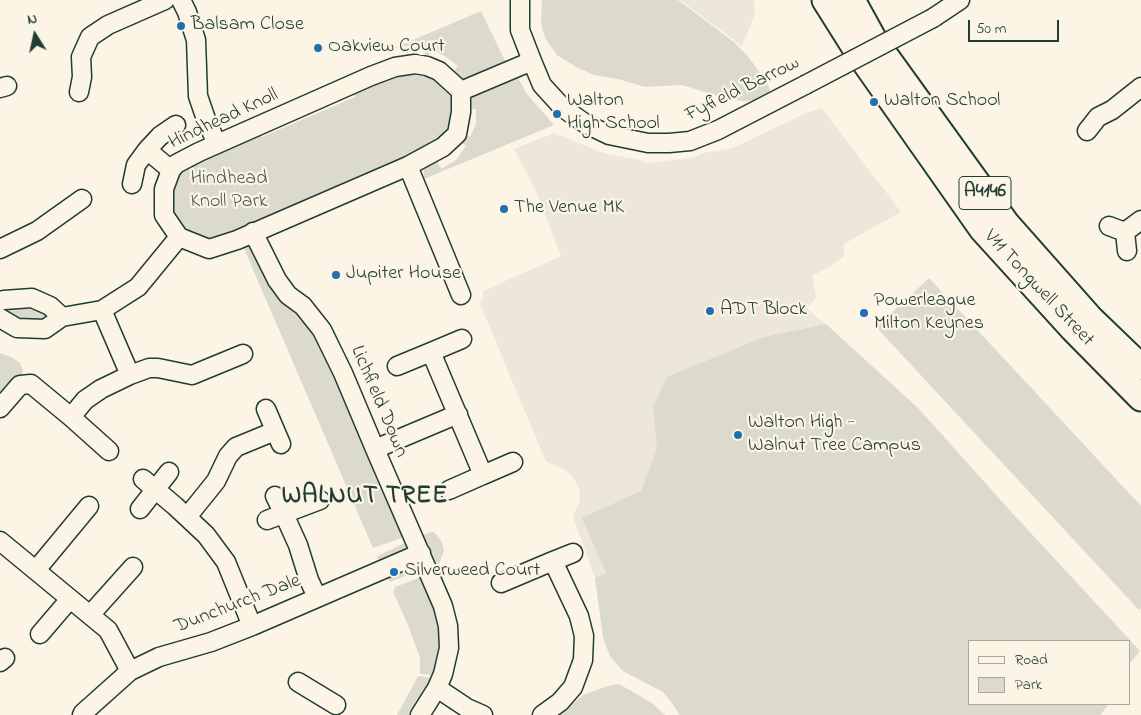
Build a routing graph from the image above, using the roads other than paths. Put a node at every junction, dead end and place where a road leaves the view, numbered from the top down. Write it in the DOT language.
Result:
graph roads {
  1 [pos="165,0"];
  2 [pos="181,0"];
  3 [pos="520,0"];
  4 [pos="825,0"];
  5 [pos="852,0"];
  6 [pos="960,0"];
  7 [pos="532,61"];
  8 [pos="1141,87"];
  9 [pos="461,91"];
  10 [pos="79,92"];
  11 [pos="176,125"];
  12 [pos="1087,131"];
  13 [pos="217,144"];
  14 [pos="147,150"];
  15 [pos="408,166"];
  16 [pos="170,170"];
  17 [pos="132,184"];
  18 [pos="82,199"];
  19 [pos="1141,220"];
  20 [pos="254,232"];
  21 [pos="179,237"];
  22 [pos="0,249"];
  23 [pos="1127,251"];
  24 [pos="461,295"];
  25 [pos="0,301"];
  26 [pos="102,310"];
  27 [pos="62,317"];
  28 [pos="0,318"];
  29 [pos="462,340"];
  30 [pos="431,352"];
  31 [pos="244,354"];
  32 [pos="397,366"];
  33 [pos="1141,367"];
  34 [pos="130,375"];
  35 [pos="1141,398"];
  36 [pos="0,408"];
  37 [pos="266,409"];
  38 [pos="458,414"];
  39 [pos="70,417"];
  40 [pos="375,449"];
  41 [pos="109,451"];
  42 [pos="513,462"];
  43 [pos="169,472"];
  44 [pos="483,475"];
  45 [pos="149,484"];
  46 [pos="449,490"];
  47 [pos="275,496"];
  48 [pos="320,500"];
  49 [pos="89,506"];
  50 [pos="140,509"];
  51 [pos="284,514"];
  52 [pos="187,517"];
  53 [pos="267,520"];
  54 [pos="0,541"];
  55 [pos="420,553"];
  56 [pos="573,553"];
  57 [pos="553,561"];
  58 [pos="133,567"];
  59 [pos="36,570"];
  60 [pos="501,583"];
  61 [pos="317,598"];
  62 [pos="70,599"];
  63 [pos="90,615"];
  64 [pos="252,626"];
  65 [pos="40,634"];
  66 [pos="130,671"];
  67 [pos="298,682"];
  68 [pos="437,688"];
  69 [pos="335,703"];
  70 [pos="82,715"];
  71 [pos="420,715"];
  72 [pos="483,715"];
  73 [pos="542,715"];
  1 -- 10 [label="street"];
  2 -- 13 [label="street"];
  3 -- 7 [label="street, Fyfield Barrow"];
  4 -- 35 [label="highway, V11 Tongwell Street / A4146"];
  5 -- 33 [label="highway, V11 Tongwell Street / A4146"];
  6 -- 7 [label="street, Fyfield Barrow, bridge"];
  7 -- 9 [label="street"];
  8 -- 12 [label="street"];
  9 -- 13 [label="street, Hindhead Knoll"];
  9 -- 15 [label="street"];
  11 -- 14 [label="street"];
  13 -- 16 [label="street, Hindhead Knoll"];
  14 -- 16 [label="street"];
  14 -- 17 [label="street"];
  15 -- 20 [label="street"];
  15 -- 24 [label="street"];
  16 -- 21 [label="street, Hindhead Knoll"];
  18 -- 22 [label="street"];
  19 -- 23 [label="street"];
  20 -- 21 [label="street"];
  20 -- 40 [label="street, Lichfield Down"];
  21 -- 26 [label="street"];
  25 -- 27 [label="street"];
  26 -- 27 [label="street"];
  26 -- 34 [label="street"];
  27 -- 28 [label="street"];
  29 -- 30 [label="street"];
  30 -- 32 [label="street"];
  30 -- 38 [label="street"];
  31 -- 34 [label="street"];
  34 -- 39 [label="street"];
  36 -- 39 [label="street"];
  37 -- 52 [label="street"];
  38 -- 40 [label="street"];
  38 -- 44 [label="street"];
  39 -- 41 [label="street"];
  40 -- 55 [label="street, Lichfield Down"];
  42 -- 44 [label="street"];
  43 -- 45 [label="street"];
  44 -- 46 [label="street"];
  45 -- 50 [label="street"];
  45 -- 52 [label="street"];
  47 -- 51 [label="street"];
  48 -- 51 [label="street"];
  49 -- 59 [label="street"];
  51 -- 53 [label="street"];
  51 -- 61 [label="street"];
  52 -- 64 [label="street"];
  54 -- 59 [label="street"];
  55 -- 61 [label="street, Dunchurch Dale"];
  55 -- 68 [label="street, Lichfield Down"];
  56 -- 57 [label="street"];
  57 -- 60 [label="street"];
  57 -- 73 [label="street"];
  58 -- 63 [label="street"];
  59 -- 62 [label="street"];
  61 -- 64 [label="street, Dunchurch Dale"];
  62 -- 63 [label="street"];
  62 -- 65 [label="street"];
  63 -- 66 [label="street"];
  64 -- 66 [label="street, Dunchurch Dale"];
  66 -- 70 [label="street, Dunchurch Dale"];
  67 -- 69 [label="street"];
  68 -- 71 [label="street, Lichfield Down"];
  68 -- 72 [label="street"];
}
